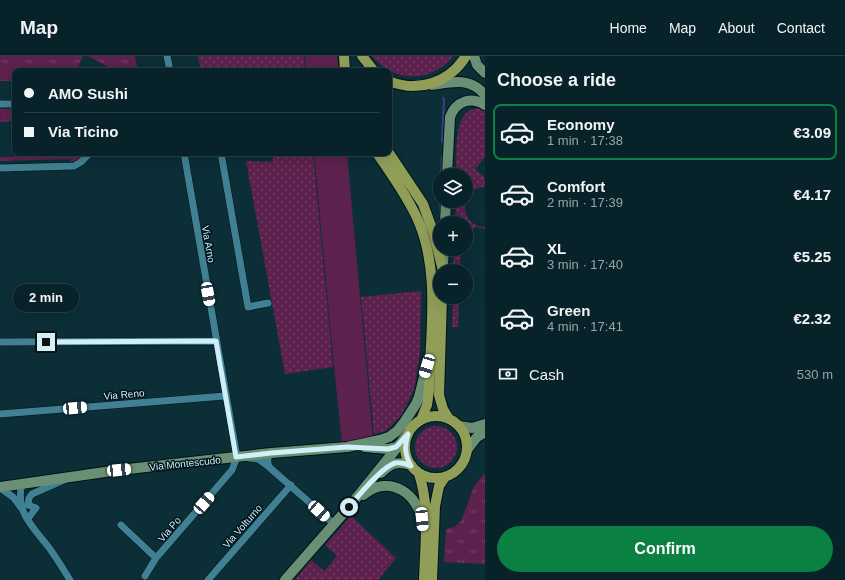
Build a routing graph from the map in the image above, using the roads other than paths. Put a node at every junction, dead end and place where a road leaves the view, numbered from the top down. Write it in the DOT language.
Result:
graph roads {
  1 [pos="167,56"];
  2 [pos="344,56"];
  3 [pos="361,56"];
  4 [pos="466,56"];
  5 [pos="474,56"];
  6 [pos="169,68"];
  7 [pos="345,68"];
  8 [pos="363,68"];
  9 [pos="371,68"];
  10 [pos="485,73"];
  11 [pos="394,85"];
  12 [pos="426,86"];
  13 [pos="485,95"];
  14 [pos="0,104"];
  15 [pos="12,104"];
  16 [pos="485,105"];
  17 [pos="87,156"];
  18 [pos="185,156"];
  19 [pos="222,156"];
  20 [pos="379,156"];
  21 [pos="391,156"];
  22 [pos="0,168"];
  23 [pos="447,168"];
  24 [pos="441,264"];
  25 [pos="268,303"];
  26 [pos="442,304"];
  27 [pos="216,341"];
  28 [pos="0,342"];
  29 [pos="430,358"];
  30 [pos="226,396"];
  31 [pos="0,414"];
  32 [pos="449,419"];
  33 [pos="421,420"];
  34 [pos="485,424"];
  35 [pos="458,426"];
  36 [pos="485,432"];
  37 [pos="408,434"];
  38 [pos="347,447"];
  39 [pos="396,447"];
  40 [pos="467,450"];
  41 [pos="271,453"];
  42 [pos="236,457"];
  43 [pos="411,466"];
  44 [pos="269,467"];
  45 [pos="420,474"];
  46 [pos="71,477"];
  47 [pos="445,477"];
  48 [pos="23,484"];
  49 [pos="291,485"];
  50 [pos="0,488"];
  51 [pos="363,490"];
  52 [pos="354,500"];
  53 [pos="25,507"];
  54 [pos="334,524"];
  55 [pos="121,525"];
  56 [pos="41,538"];
  57 [pos="425,551"];
  58 [pos="156,558"];
  59 [pos="145,576"];
  60 [pos="70,580"];
  61 [pos="208,580"];
  62 [pos="285,580"];
  63 [pos="424,580"];
  64 [pos="432,580"];
  1 -- 6 [label="street"];
  2 -- 7 [label="main road"];
  3 -- 8 [label="main road"];
  3 -- 9 [label="main road"];
  4 -- 12 [label="main road"];
  5 -- 10 [label="main road"];
  11 -- 12 [label="main road"];
  12 -- 13 [label="main road"];
  14 -- 15 [label="street"];
  16 -- 23 [label="main road"];
  17 -- 22 [label="street"];
  18 -- 27 [label="street, Via Arno"];
  19 -- 25 [label="street"];
  20 -- 29 [label="main road"];
  21 -- 24 [label="main road"];
  26 -- 32 [label="main road"];
  27 -- 28 [label="street"];
  27 -- 30 [label="street, Via Arno"];
  29 -- 33 [label="main road"];
  29 -- 38 [label="main road, Via Montescudo"];
  30 -- 31 [label="street, Via Reno"];
  30 -- 42 [label="street, Via Arno"];
  32 -- 33 [label="main road"];
  32 -- 35 [label="main road"];
  33 -- 37 [label="main road"];
  34 -- 35 [label="main road"];
  35 -- 40 [label="main road"];
  36 -- 40 [label="main road"];
  37 -- 39 [label="main road"];
  37 -- 43 [label="main road"];
  38 -- 39 [label="main road, Via Montescudo"];
  38 -- 41 [label="main road, Via Montescudo"];
  39 -- 51 [label="main road"];
  40 -- 47 [label="main road"];
  41 -- 42 [label="main road, Via Montescudo"];
  41 -- 44 [label="street"];
  42 -- 44 [label="street"];
  42 -- 46 [label="main road, Via Montescudo"];
  42 -- 58 [label="street, Via Po"];
  43 -- 45 [label="main road"];
  43 -- 51 [label="main road"];
  44 -- 49 [label="street"];
  45 -- 47 [label="main road"];
  45 -- 57 [label="main road"];
  46 -- 48 [label="main road, Via Montescudo"];
  46 -- 53 [label="street, Via Montescudo"];
  47 -- 64 [label="main road"];
  48 -- 50 [label="main road, Via Montescudo"];
  48 -- 53 [label="street, Via Montescudo"];
  49 -- 54 [label="street"];
  49 -- 61 [label="street, Via Volturno"];
  50 -- 53 [label="street, Via Montescudo"];
  51 -- 52 [label="main road"];
  52 -- 54 [label="main road"];
  52 -- 57 [label="main road"];
  53 -- 56 [label="street, Via Montescudo"];
  53 -- 56 [label="street, Via Montescudo"];
  54 -- 62 [label="main road"];
  55 -- 58 [label="street"];
  56 -- 60 [label="street, Via Montescudo"];
  57 -- 63 [label="main road"];
  58 -- 59 [label="street, Via Po"];
}
